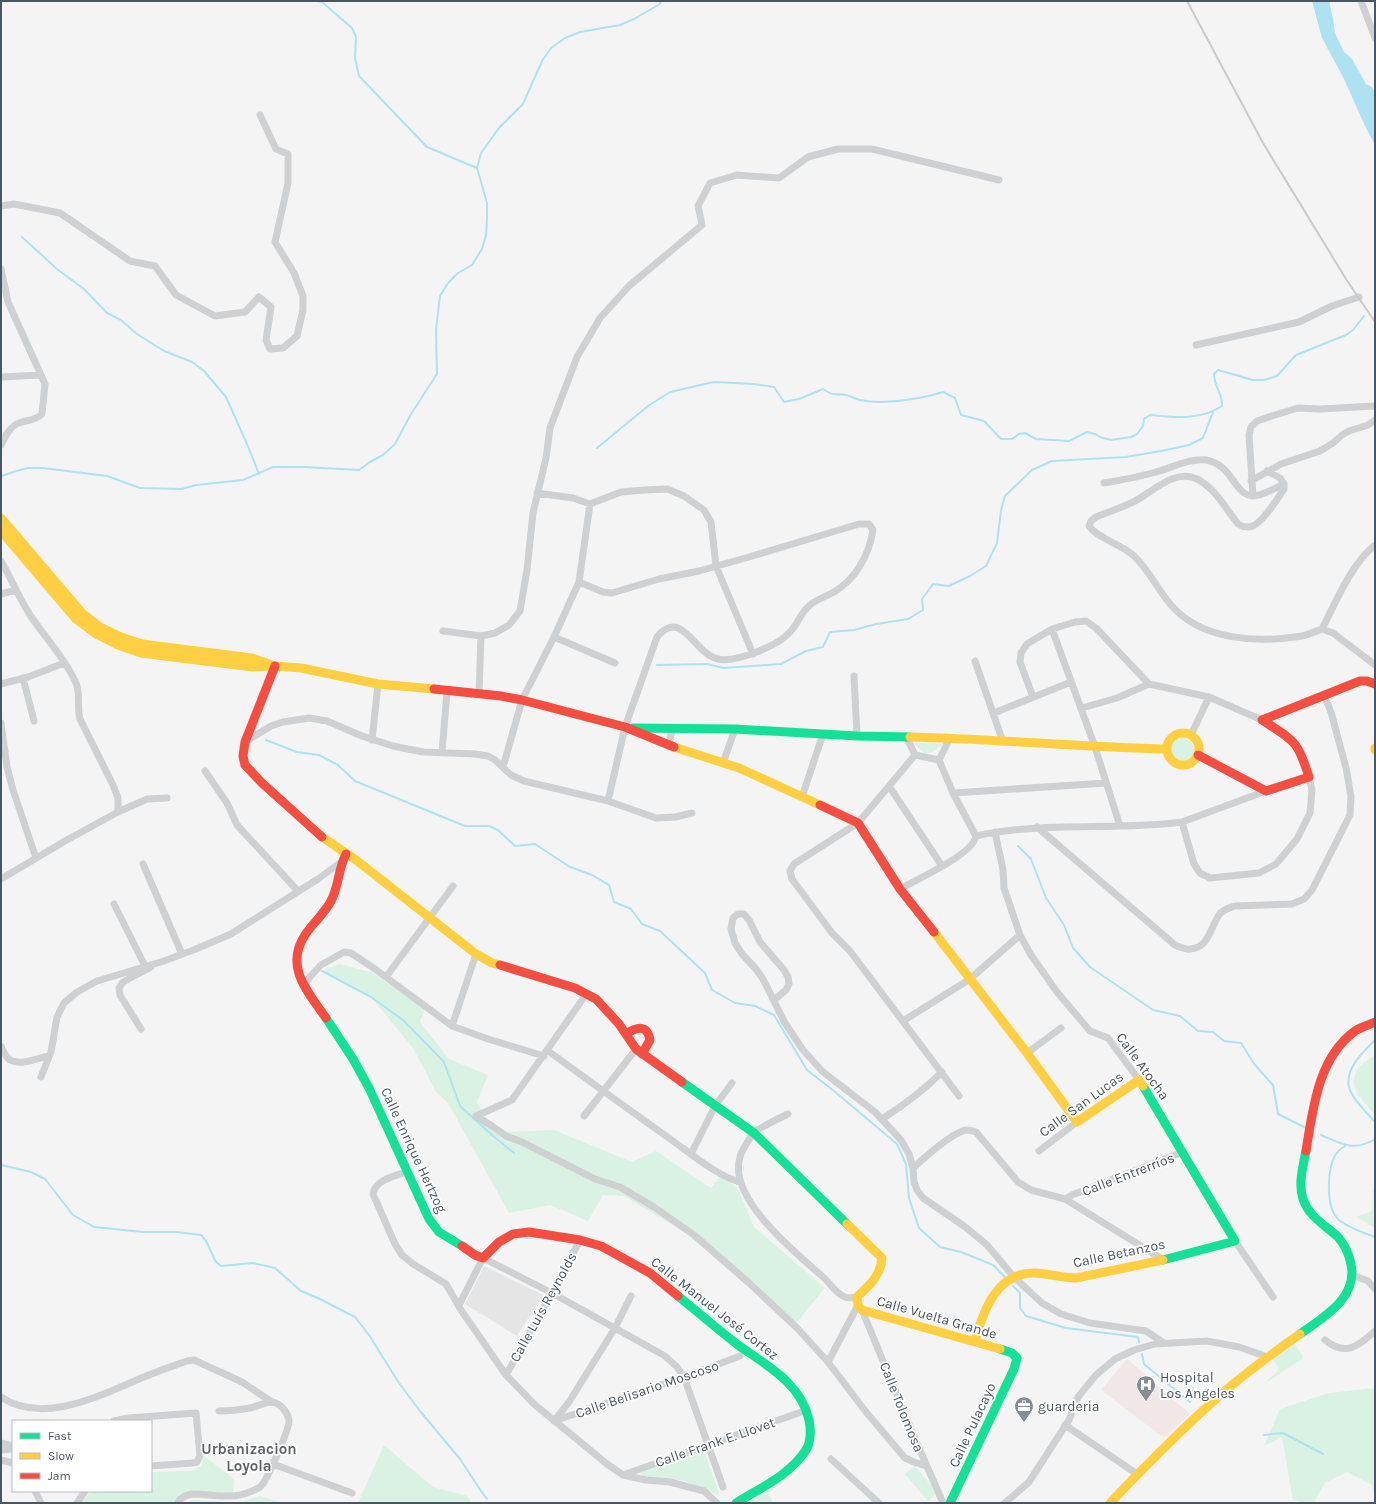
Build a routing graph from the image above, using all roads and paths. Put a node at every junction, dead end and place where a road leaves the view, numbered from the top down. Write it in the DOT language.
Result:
graph roads {
  1 [pos="1361,1"];
  2 [pos="1375,38"];
  3 [pos="260,115"];
  4 [pos="999,180"];
  5 [pos="1,206"];
  6 [pos="1,269"];
  7 [pos="1358,297"];
  8 [pos="1196,345"];
  9 [pos="42,375"];
  10 [pos="1,378"];
  11 [pos="1375,406"];
  12 [pos="1375,420"];
  13 [pos="1,445"];
  14 [pos="1267,472"];
  15 [pos="1251,481"];
  16 [pos="1104,483"];
  17 [pos="1284,484"];
  18 [pos="537,493"];
  19 [pos="1253,496"];
  20 [pos="590,504"];
  21 [pos="1,518"];
  22 [pos="1,531"];
  23 [pos="1375,545"];
  24 [pos="1,561"];
  25 [pos="716,566"];
  26 [pos="579,582"];
  27 [pos="16,590"];
  28 [pos="1,594"];
  29 [pos="1052,629"];
  30 [pos="1322,629"];
  31 [pos="443,631"];
  32 [pos="481,636"];
  33 [pos="554,637"];
  34 [pos="753,654"];
  35 [pos="975,662"];
  36 [pos="64,663"];
  37 [pos="615,663"];
  38 [pos="1375,665"];
  39 [pos="275,666"];
  40 [pos="854,676"];
  41 [pos="23,678"];
  42 [pos="1071,682"];
  43 [pos="1,684"];
  44 [pos="378,684"];
  45 [pos="1149,684"];
  46 [pos="1375,684"];
  47 [pos="447,692"];
  48 [pos="479,694"];
  49 [pos="1324,695"];
  50 [pos="1033,697"];
  51 [pos="1209,697"];
  52 [pos="522,700"];
  53 [pos="1082,708"];
  54 [pos="994,713"];
  55 [pos="1262,720"];
  56 [pos="34,721"];
  57 [pos="1,723"];
  58 [pos="625,727"];
  59 [pos="672,729"];
  60 [pos="735,729"];
  61 [pos="822,734"];
  62 [pos="1191,735"];
  63 [pos="857,736"];
  64 [pos="906,736"];
  65 [pos="950,738"];
  66 [pos="372,740"];
  67 [pos="245,742"];
  68 [pos="1003,742"];
  69 [pos="669,746"];
  70 [pos="1095,747"];
  71 [pos="1166,749"];
  72 [pos="442,752"];
  73 [pos="915,755"];
  74 [pos="1198,756"];
  75 [pos="1,758"];
  76 [pos="939,760"];
  77 [pos="724,763"];
  78 [pos="7,767"];
  79 [pos="504,767"];
  80 [pos="205,771"];
  81 [pos="1309,777"];
  82 [pos="1106,783"];
  83 [pos="889,786"];
  84 [pos="1266,791"];
  85 [pos="954,793"];
  86 [pos="802,797"];
  87 [pos="167,798"];
  88 [pos="608,801"];
  89 [pos="118,812"];
  90 [pos="692,813"];
  91 [pos="1182,822"];
  92 [pos="858,823"];
  93 [pos="1120,826"];
  94 [pos="1038,827"];
  95 [pos="995,832"];
  96 [pos="976,836"];
  97 [pos="346,854"];
  98 [pos="36,858"];
  99 [pos="340,863"];
  100 [pos="143,864"];
  101 [pos="942,866"];
  102 [pos="1,879"];
  103 [pos="453,886"];
  104 [pos="900,889"];
  105 [pos="298,891"];
  106 [pos="114,904"];
  107 [pos="430,917"];
  108 [pos="1020,935"];
  109 [pos="182,954"];
  110 [pos="476,954"];
  111 [pos="164,961"];
  112 [pos="145,966"];
  113 [pos="386,977"];
  114 [pos="970,979"];
  115 [pos="305,986"];
  116 [pos="587,993"];
  117 [pos="774,1000"];
  118 [pos="903,1021"];
  119 [pos="1375,1022"];
  120 [pos="452,1026"];
  121 [pos="1061,1028"];
  122 [pos="141,1029"];
  123 [pos="626,1034"];
  124 [pos="1,1046"];
  125 [pos="639,1052"];
  126 [pos="545,1053"];
  127 [pos="1027,1053"];
  128 [pos="49,1056"];
  129 [pos="942,1072"];
  130 [pos="41,1077"];
  131 [pos="1139,1080"];
  132 [pos="732,1083"];
  133 [pos="602,1091"];
  134 [pos="959,1096"];
  135 [pos="715,1106"];
  136 [pos="788,1114"];
  137 [pos="584,1116"];
  138 [pos="882,1119"];
  139 [pos="1077,1122"];
  140 [pos="754,1133"];
  141 [pos="1039,1151"];
  142 [pos="1183,1152"];
  143 [pos="691,1154"];
  144 [pos="913,1168"];
  145 [pos="406,1172"];
  146 [pos="740,1182"];
  147 [pos="1065,1199"];
  148 [pos="580,1240"];
  149 [pos="1235,1241"];
  150 [pos="483,1258"];
  151 [pos="1162,1259"];
  152 [pos="1352,1275"];
  153 [pos="1014,1277"];
  154 [pos="1375,1289"];
  155 [pos="552,1293"];
  156 [pos="631,1296"];
  157 [pos="1273,1297"];
  158 [pos="859,1304"];
  159 [pos="459,1305"];
  160 [pos="615,1328"];
  161 [pos="1375,1331"];
  162 [pos="1325,1340"];
  163 [pos="975,1341"];
  164 [pos="1164,1343"];
  165 [pos="740,1356"];
  166 [pos="1268,1357"];
  167 [pos="1017,1358"];
  168 [pos="828,1362"];
  169 [pos="506,1375"];
  170 [pos="684,1377"];
  171 [pos="1,1397"];
  172 [pos="272,1402"];
  173 [pos="807,1410"];
  174 [pos="219,1411"];
  175 [pos="119,1420"];
  176 [pos="554,1421"];
  177 [pos="1065,1425"];
  178 [pos="1,1443"];
  179 [pos="708,1445"];
  180 [pos="12,1446"];
  181 [pos="12,1449"];
  182 [pos="1,1450"];
  183 [pos="831,1459"];
  184 [pos="1,1460"];
  185 [pos="12,1463"];
  186 [pos="273,1464"];
  187 [pos="152,1466"];
  188 [pos="926,1466"];
  189 [pos="1138,1474"];
  190 [pos="623,1475"];
  191 [pos="723,1487"];
  192 [pos="36,1492"];
  193 [pos="85,1492"];
  194 [pos="352,1493"];
  195 [pos="41,1503"];
  196 [pos="77,1503"];
  197 [pos="178,1503"];
  198 [pos="717,1503"];
  199 [pos="736,1503"];
  200 [pos="879,1503"];
  201 [pos="943,1503"];
  202 [pos="950,1503"];
  203 [pos="1005,1503"];
  204 [pos="1110,1503"];
  1 -- 2 [label="street"];
  3 -- 5 [label="street"];
  4 -- 18 [label="street"];
  6 -- 9 [label="street"];
  7 -- 8 [label="street"];
  9 -- 10 [label="street"];
  9 -- 13 [label="street"];
  11 -- 15 [label="street"];
  12 -- 14 [label="street"];
  14 -- 15 [label="street"];
  14 -- 17 [label="street"];
  15 -- 19 [label="street"];
  16 -- 19 [label="street"];
  17 -- 19 [label="street"];
  17 -- 30 [label="street"];
  18 -- 20 [label="street"];
  18 -- 32 [label="street"];
  20 -- 25 [label="street"];
  20 -- 26 [label="street"];
  21 -- 39 [label="street"];
  22 -- 39 [label="street"];
  23 -- 30 [label="street"];
  24 -- 27 [label="street"];
  25 -- 26 [label="street"];
  25 -- 34 [label="street"];
  25 -- 34 [label="street"];
  26 -- 33 [label="street"];
  27 -- 28 [label="street"];
  27 -- 36 [label="street"];
  29 -- 42 [label="street"];
  29 -- 45 [label="street"];
  29 -- 50 [label="street"];
  30 -- 38 [label="street"];
  31 -- 32 [label="street"];
  32 -- 48 [label="street"];
  33 -- 37 [label="street"];
  33 -- 52 [label="street"];
  34 -- 58 [label="street"];
  35 -- 54 [label="street"];
  36 -- 41 [label="street"];
  36 -- 89 [label="street"];
  39 -- 44 [label="street"];
  39 -- 67 [label="street"];
  40 -- 63 [label="street"];
  41 -- 43 [label="street"];
  41 -- 56 [label="street"];
  42 -- 50 [label="street"];
  42 -- 53 [label="street"];
  44 -- 47 [label="street"];
  44 -- 66 [label="street"];
  45 -- 51 [label="street"];
  45 -- 53 [label="street"];
  46 -- 49 [label="street"];
  47 -- 48 [label="street"];
  47 -- 72 [label="street"];
  48 -- 52 [label="street"];
  49 -- 55 [label="street"];
  49 -- 94 [label="street"];
  50 -- 54 [label="street"];
  51 -- 55 [label="street"];
  51 -- 62 [label="street"];
  52 -- 58 [label="street"];
  52 -- 79 [label="street"];
  53 -- 70 [label="street"];
  54 -- 68 [label="street"];
  55 -- 81 [label="street"];
  57 -- 78 [label="street"];
  58 -- 59 [label="street"];
  58 -- 69 [label="street"];
  58 -- 88 [label="street"];
  59 -- 60 [label="street"];
  59 -- 69 [label="street"];
  60 -- 61 [label="street"];
  60 -- 77 [label="street"];
  61 -- 63 [label="street"];
  61 -- 86 [label="street"];
  62 -- 71 [label="street"];
  62 -- 74 [label="street"];
  63 -- 64 [label="street"];
  64 -- 65 [label="street"];
  64 -- 73 [label="street"];
  65 -- 68 [label="street"];
  65 -- 76 [label="street"];
  66 -- 67 [label="street"];
  66 -- 72 [label="street"];
  67 -- 97 [label="street"];
  68 -- 70 [label="street"];
  69 -- 77 [label="street"];
  70 -- 71 [label="street"];
  70 -- 82 [label="street"];
  71 -- 74 [label="street"];
  72 -- 79 [label="street"];
  73 -- 76 [label="street"];
  73 -- 83 [label="street"];
  74 -- 84 [label="street"];
  75 -- 78 [label="street"];
  76 -- 85 [label="street"];
  77 -- 86 [label="street"];
  78 -- 98 [label="street"];
  79 -- 88 [label="street"];
  80 -- 105 [label="street"];
  81 -- 84 [label="street"];
  81 -- 91 [label="street"];
  82 -- 85 [label="street"];
  82 -- 93 [label="street"];
  83 -- 92 [label="street"];
  83 -- 101 [label="street"];
  84 -- 91 [label="street"];
  85 -- 96 [label="street"];
  86 -- 92 [label="street"];
  87 -- 89 [label="street"];
  88 -- 90 [label="street"];
  89 -- 98 [label="street"];
  91 -- 93 [label="street"];
  92 -- 104 [label="street"];
  92 -- 118 [label="street"];
  93 -- 94 [label="street"];
  94 -- 95 [label="street"];
  95 -- 96 [label="street"];
  95 -- 108 [label="street, Calle Atocha"];
  96 -- 101 [label="street"];
  97 -- 99 [label="street, Calle Enrique Hertzog"];
  97 -- 107 [label="street"];
  98 -- 102 [label="street"];
  99 -- 105 [label="street"];
  99 -- 115 [label="street, Calle Enrique Hertzog"];
  100 -- 109 [label="street"];
  101 -- 104 [label="street"];
  103 -- 107 [label="street"];
  104 -- 114 [label="street"];
  105 -- 109 [label="street"];
  106 -- 112 [label="street"];
  107 -- 110 [label="street"];
  107 -- 113 [label="street"];
  108 -- 114 [label="street"];
  108 -- 131 [label="street, Calle Atocha"];
  109 -- 111 [label="street"];
  110 -- 116 [label="street"];
  110 -- 120 [label="street"];
  111 -- 112 [label="street"];
  111 -- 122 [label="street"];
  112 -- 128 [label="street"];
  113 -- 115 [label="street"];
  113 -- 120 [label="street"];
  114 -- 118 [label="street"];
  114 -- 127 [label="street"];
  115 -- 145 [label="street, Calle Enrique Hertzog"];
  116 -- 123 [label="street"];
  116 -- 126 [label="street"];
  117 -- 117 [label="street"];
  117 -- 138 [label="street"];
  118 -- 129 [label="street"];
  119 -- 152 [label="street"];
  120 -- 126 [label="street"];
  121 -- 127 [label="street"];
  123 -- 125 [label="street"];
  123 -- 125 [label="street"];
  124 -- 128 [label="street"];
  125 -- 133 [label="street"];
  125 -- 135 [label="street"];
  126 -- 133 [label="street"];
  126 -- 168 [label="street"];
  127 -- 139 [label="street"];
  128 -- 130 [label="street"];
  129 -- 134 [label="street"];
  129 -- 138 [label="street"];
  131 -- 139 [label="street, Calle San Lucas"];
  131 -- 142 [label="street, Calle Atocha"];
  132 -- 135 [label="street"];
  133 -- 137 [label="street"];
  133 -- 143 [label="street"];
  135 -- 140 [label="street"];
  135 -- 143 [label="street"];
  136 -- 140 [label="street"];
  138 -- 144 [label="street"];
  139 -- 141 [label="street, Calle San Lucas"];
  140 -- 146 [label="street"];
  140 -- 158 [label="street"];
  142 -- 147 [label="street, Calle Entrerríos"];
  142 -- 149 [label="street, Calle Atocha"];
  143 -- 146 [label="street"];
  144 -- 147 [label="street"];
  144 -- 153 [label="street"];
  145 -- 150 [label="street, Calle Enrique Hertzog"];
  145 -- 159 [label="street"];
  146 -- 158 [label="street"];
  147 -- 151 [label="street"];
  148 -- 150 [label="street, Calle Manuel José Cortez"];
  148 -- 155 [label="street, Calle Luís Reynolds"];
  148 -- 173 [label="street, Calle Manuel José Cortez"];
  149 -- 151 [label="street, Calle Betanzos"];
  149 -- 157 [label="street, Calle Atocha"];
  150 -- 155 [label="street, Calle Enrique Hertzog"];
  150 -- 159 [label="street"];
  151 -- 153 [label="street, Calle Betanzos"];
  152 -- 154 [label="street"];
  152 -- 166 [label="street"];
  153 -- 163 [label="street, Calle Betanzos"];
  153 -- 164 [label="street"];
  155 -- 160 [label="street, Calle Enrique Hertzog"];
  155 -- 169 [label="street, Calle Luís Reynolds"];
  156 -- 160 [label="street"];
  158 -- 163 [label="street, Calle Vuelta Grande"];
  158 -- 168 [label="street"];
  158 -- 188 [label="street, Calle Tolomosa"];
  159 -- 169 [label="street"];
  160 -- 170 [label="street, Calle Enrique Hertzog"];
  160 -- 176 [label="street"];
  161 -- 162 [label="street"];
  163 -- 167 [label="street, Calle Vuelta Grande"];
  164 -- 166 [label="street"];
  164 -- 177 [label="street"];
  165 -- 170 [label="street, Calle Belisario Moscoso"];
  166 -- 189 [label="street"];
  167 -- 202 [label="street, Calle Pulacayo"];
  168 -- 188 [label="street"];
  169 -- 176 [label="street"];
  170 -- 176 [label="street, Calle Belisario Moscoso"];
  170 -- 179 [label="street, Calle Enrique Hertzog"];
  171 -- 172 [label="street"];
  172 -- 174 [label="street"];
  172 -- 186 [label="street"];
  173 -- 179 [label="street, Calle Frank E. Llovet"];
  173 -- 199 [label="street"];
  175 -- 187 [label="street"];
  176 -- 190 [label="street"];
  177 -- 189 [label="street"];
  177 -- 203 [label="street"];
  178 -- 180 [label="street"];
  179 -- 190 [label="street, Calle Frank E. Llovet"];
  179 -- 191 [label="street, Calle Enrique Hertzog"];
  181 -- 182 [label="street"];
  183 -- 200 [label="street"];
  184 -- 185 [label="street"];
  186 -- 194 [label="street"];
  186 -- 197 [label="street"];
  188 -- 201 [label="street, Calle Tolomosa"];
  189 -- 204 [label="street"];
  190 -- 198 [label="street"];
  192 -- 195 [label="street"];
  193 -- 196 [label="street"];
}
